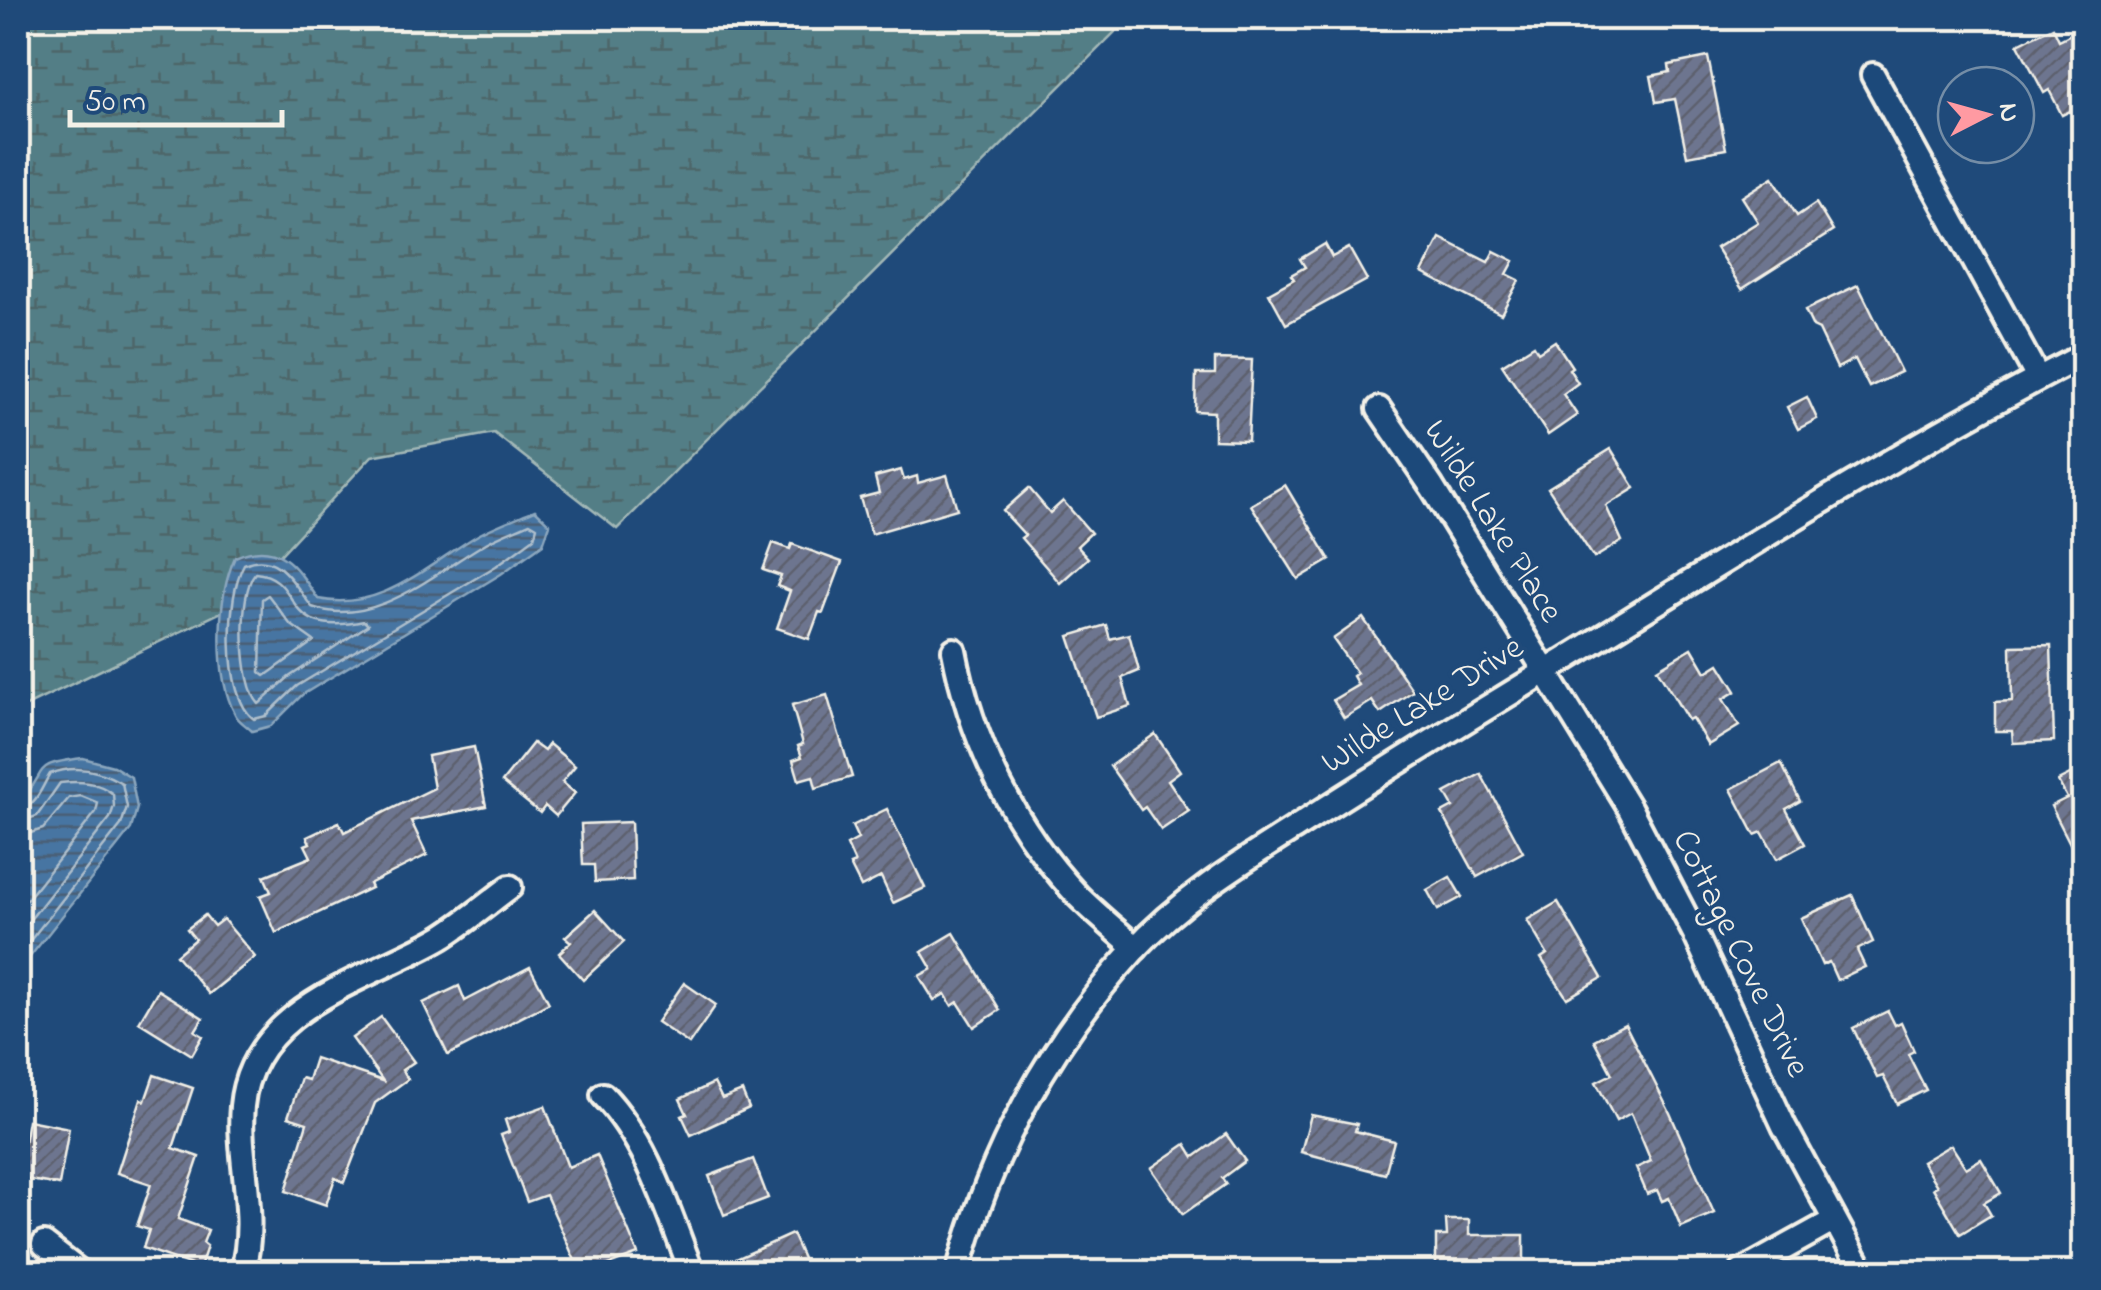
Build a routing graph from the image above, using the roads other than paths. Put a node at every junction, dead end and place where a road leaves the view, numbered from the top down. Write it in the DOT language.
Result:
graph roads {
  1 [pos="1873,75"];
  2 [pos="2084,355"];
  3 [pos="2038,378"];
  4 [pos="1379,409"];
  5 [pos="954,650"];
  6 [pos="1546,672"];
  7 [pos="510,887"];
  8 [pos="1136,948"];
  9 [pos="603,1096"];
  10 [pos="1833,1221"];
  11 [pos="44,1244"];
  12 [pos="80,1272"];
  13 [pos="242,1272"];
  14 [pos="692,1272"];
  15 [pos="958,1272"];
  16 [pos="1741,1272"];
  17 [pos="1863,1272"];
  1 -- 3 [label="street"];
  2 -- 3 [label="street, Wilde Lake Drive"];
  3 -- 6 [label="street, Wilde Lake Drive"];
  4 -- 6 [label="street, Wilde Lake Place"];
  5 -- 8 [label="street"];
  6 -- 8 [label="street, Wilde Lake Drive"];
  6 -- 10 [label="street, Cottage Cove Drive"];
  7 -- 13 [label="street"];
  8 -- 15 [label="street, Wilde Lake Drive"];
  9 -- 14 [label="street"];
  10 -- 16 [label="street"];
  10 -- 17 [label="street, Cottage Cove Drive"];
  11 -- 12 [label="street"];
}
